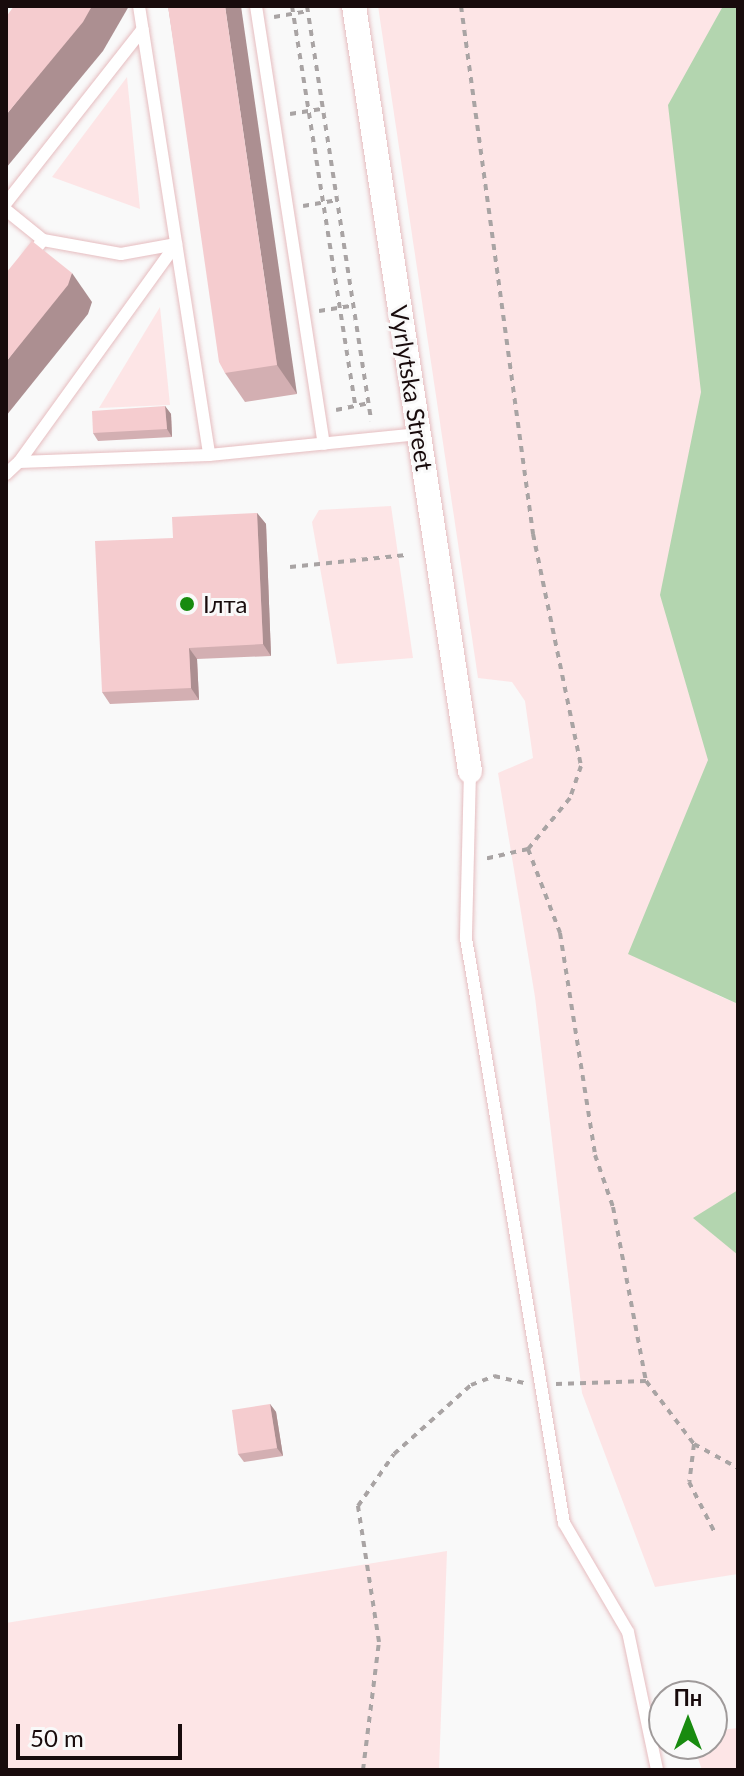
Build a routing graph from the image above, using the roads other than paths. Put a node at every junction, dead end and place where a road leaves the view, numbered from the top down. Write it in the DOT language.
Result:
graph roads {
  1 [pos="139,6"];
  2 [pos="354,6"];
  3 [pos="257,13"];
  4 [pos="143,29"];
  5 [pos="6,203"];
  6 [pos="6,210"];
  7 [pos="43,240"];
  8 [pos="176,244"];
  9 [pos="24,265"];
  10 [pos="419,434"];
  11 [pos="324,444"];
  12 [pos="209,455"];
  13 [pos="19,462"];
  14 [pos="6,474"];
  15 [pos="470,771"];
  16 [pos="657,1770"];
  1 -- 4 [label="lane"];
  2 -- 10 [label="street, Vyrlytska Street"];
  3 -- 11 [label="lane"];
  4 -- 5 [label="lane"];
  4 -- 8 [label="lane"];
  6 -- 7 [label="lane"];
  7 -- 8 [label="lane"];
  7 -- 9 [label="lane"];
  8 -- 12 [label="lane"];
  8 -- 13 [label="lane"];
  10 -- 11 [label="lane"];
  10 -- 15 [label="street, Vyrlytska Street"];
  11 -- 12 [label="lane"];
  12 -- 13 [label="lane"];
  13 -- 14 [label="lane"];
  15 -- 16 [label="lane"];
}
